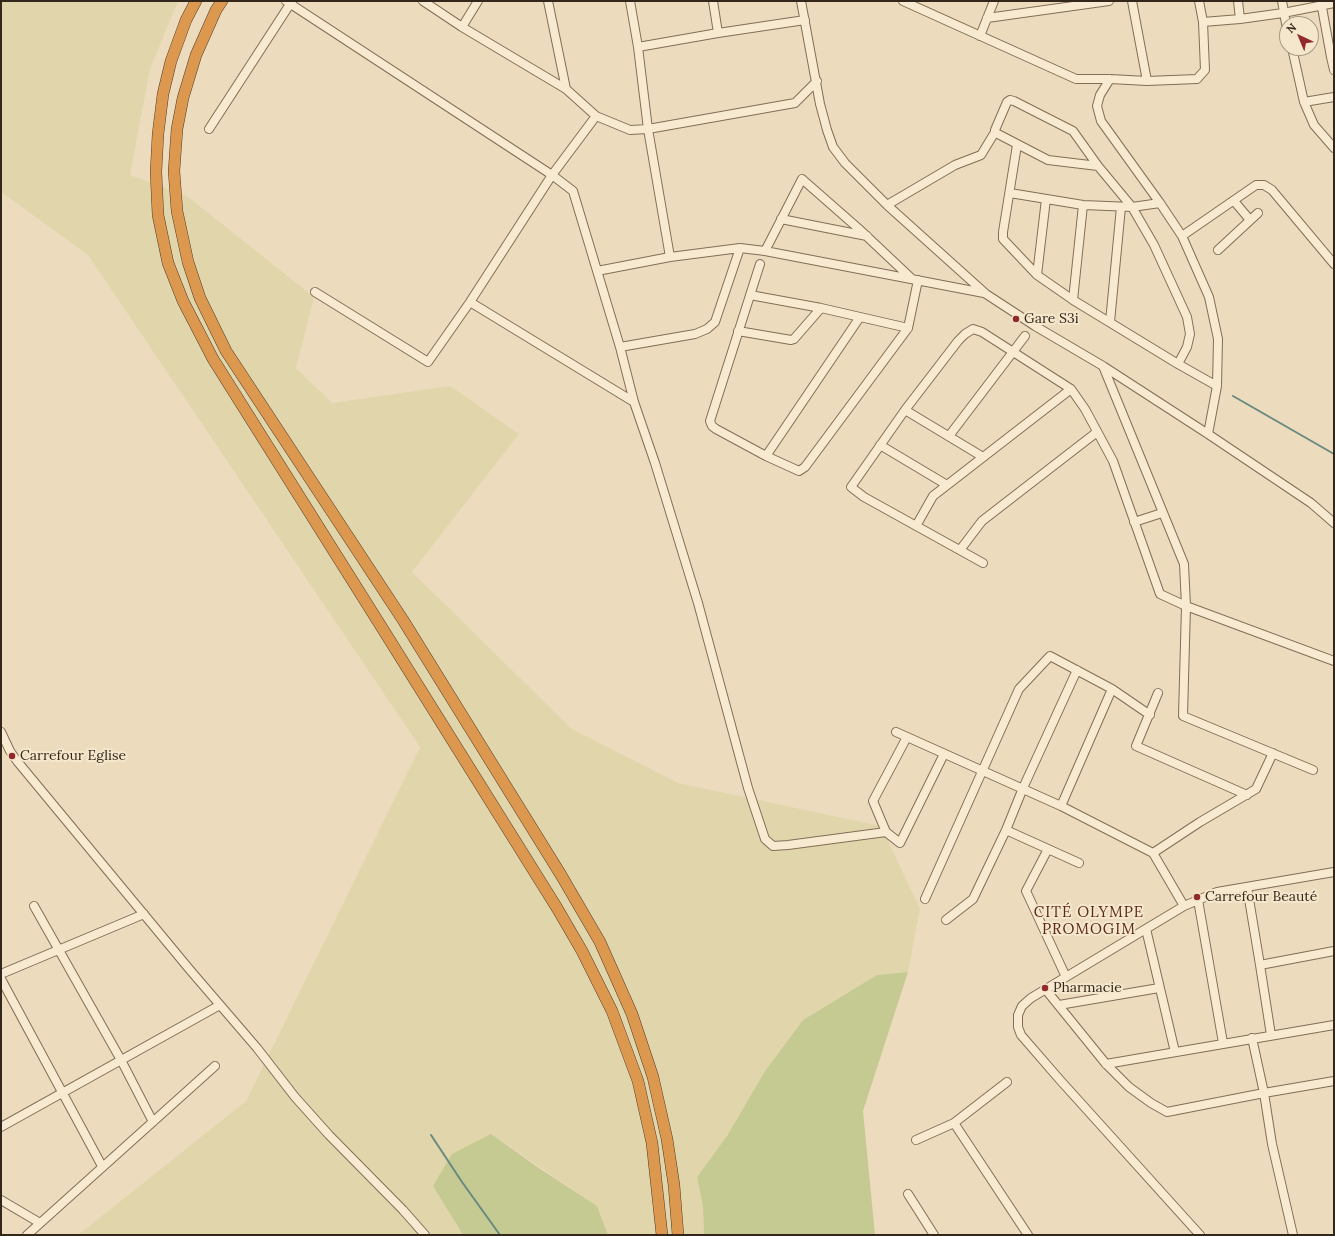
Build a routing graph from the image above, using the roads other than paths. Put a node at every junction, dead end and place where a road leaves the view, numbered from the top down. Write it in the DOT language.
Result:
graph roads {
  1 [pos="196,1"];
  2 [pos="222,1"];
  3 [pos="423,1"];
  4 [pos="478,1"];
  5 [pos="548,1"];
  6 [pos="630,1"];
  7 [pos="713,1"];
  8 [pos="801,1"];
  9 [pos="903,1"];
  10 [pos="994,1"];
  11 [pos="1109,1"];
  12 [pos="1132,1"];
  13 [pos="1200,1"];
  14 [pos="1238,1"];
  15 [pos="1282,1"];
  16 [pos="289,2"];
  17 [pos="1322,3"];
  18 [pos="1334,3"];
  19 [pos="1283,13"];
  20 [pos="1284,16"];
  21 [pos="987,18"];
  22 [pos="1240,19"];
  23 [pos="805,20"];
  24 [pos="1203,22"];
  25 [pos="462,27"];
  26 [pos="718,33"];
  27 [pos="980,36"];
  28 [pos="638,47"];
  29 [pos="1294,56"];
  30 [pos="1332,57"];
  31 [pos="1334,70"];
  32 [pos="1110,79"];
  33 [pos="817,81"];
  34 [pos="1147,81"];
  35 [pos="566,88"];
  36 [pos="1334,96"];
  37 [pos="1304,102"];
  38 [pos="596,116"];
  39 [pos="210,129"];
  40 [pos="648,129"];
  41 [pos="995,132"];
  42 [pos="1017,145"];
  43 [pos="1334,148"];
  44 [pos="1098,166"];
  45 [pos="552,175"];
  46 [pos="1010,193"];
  47 [pos="1046,199"];
  48 [pos="1234,201"];
  49 [pos="1160,203"];
  50 [pos="887,205"];
  51 [pos="1083,205"];
  52 [pos="1121,207"];
  53 [pos="1132,207"];
  54 [pos="1258,213"];
  55 [pos="781,219"];
  56 [pos="1250,220"];
  57 [pos="867,236"];
  58 [pos="1182,236"];
  59 [pos="740,248"];
  60 [pos="1218,250"];
  61 [pos="765,251"];
  62 [pos="670,257"];
  63 [pos="760,264"];
  64 [pos="1334,264"];
  65 [pos="597,271"];
  66 [pos="1037,276"];
  67 [pos="915,280"];
  68 [pos="315,292"];
  69 [pos="986,294"];
  70 [pos="750,295"];
  71 [pos="1073,300"];
  72 [pos="470,302"];
  73 [pos="822,308"];
  74 [pos="860,317"];
  75 [pos="1110,322"];
  76 [pos="908,328"];
  77 [pos="738,331"];
  78 [pos="1025,336"];
  79 [pos="620,347"];
  80 [pos="1013,351"];
  81 [pos="1178,364"];
  82 [pos="1103,366"];
  83 [pos="1217,386"];
  84 [pos="1071,389"];
  85 [pos="634,402"];
  86 [pos="905,410"];
  87 [pos="1097,432"];
  88 [pos="1208,434"];
  89 [pos="949,436"];
  90 [pos="880,445"];
  91 [pos="766,456"];
  92 [pos="983,457"];
  93 [pos="947,485"];
  94 [pos="1162,513"];
  95 [pos="1134,522"];
  96 [pos="1334,523"];
  97 [pos="916,526"];
  98 [pos="960,550"];
  99 [pos="983,563"];
  100 [pos="1186,606"];
  101 [pos="1334,661"];
  102 [pos="1077,670"];
  103 [pos="1112,689"];
  104 [pos="1158,693"];
  105 [pos="1150,715"];
  106 [pos="1,732"];
  107 [pos="896,732"];
  108 [pos="907,737"];
  109 [pos="1273,753"];
  110 [pos="944,754"];
  111 [pos="1313,770"];
  112 [pos="982,771"];
  113 [pos="1023,788"];
  114 [pos="1247,795"];
  115 [pos="1061,806"];
  116 [pos="1006,830"];
  117 [pos="886,832"];
  118 [pos="1048,849"];
  119 [pos="1153,853"];
  120 [pos="1079,864"];
  121 [pos="1334,872"];
  122 [pos="1247,887"];
  123 [pos="925,899"];
  124 [pos="1198,900"];
  125 [pos="34,906"];
  126 [pos="1184,906"];
  127 [pos="144,914"];
  128 [pos="946,920"];
  129 [pos="1146,929"];
  130 [pos="60,949"];
  131 [pos="1334,951"];
  132 [pos="1260,965"];
  133 [pos="1,974"];
  134 [pos="1066,977"];
  135 [pos="1,979"];
  136 [pos="1159,988"];
  137 [pos="1046,990"];
  138 [pos="220,1005"];
  139 [pos="1059,1005"];
  140 [pos="1334,1025"];
  141 [pos="1271,1035"];
  142 [pos="1252,1038"];
  143 [pos="1223,1043"];
  144 [pos="1175,1052"];
  145 [pos="121,1060"];
  146 [pos="1106,1064"];
  147 [pos="215,1066"];
  148 [pos="1334,1081"];
  149 [pos="1007,1082"];
  150 [pos="63,1093"];
  151 [pos="1264,1093"];
  152 [pos="153,1122"];
  153 [pos="954,1123"];
  154 [pos="1,1127"];
  155 [pos="916,1140"];
  156 [pos="102,1166"];
  157 [pos="908,1194"];
  158 [pos="1,1200"];
  159 [pos="40,1223"];
  160 [pos="27,1235"];
  161 [pos="425,1235"];
  162 [pos="662,1235"];
  163 [pos="678,1235"];
  164 [pos="934,1235"];
  165 [pos="1028,1235"];
  166 [pos="1200,1235"];
  167 [pos="1293,1235"];
  1 -- 162 [label="highway"];
  2 -- 163 [label="highway"];
  3 -- 25 [label="street"];
  4 -- 25 [label="street"];
  5 -- 35 [label="street"];
  6 -- 28 [label="street"];
  7 -- 26 [label="street"];
  8 -- 23 [label="street"];
  9 -- 27 [label="street"];
  10 -- 21 [label="street"];
  11 -- 21 [label="street"];
  12 -- 34 [label="street"];
  13 -- 24 [label="street"];
  14 -- 22 [label="street"];
  15 -- 19 [label="street"];
  16 -- 39 [label="street"];
  16 -- 45 [label="street"];
  17 -- 18 [label="street"];
  17 -- 19 [label="street"];
  17 -- 30 [label="street"];
  19 -- 20 [label="street"];
  19 -- 22 [label="street"];
  21 -- 27 [label="street"];
  22 -- 24 [label="street"];
  23 -- 26 [label="street"];
  23 -- 33 [label="street"];
  24 -- 34 [label="street"];
  25 -- 35 [label="street"];
  26 -- 28 [label="street"];
  27 -- 32 [label="street"];
  28 -- 40 [label="street"];
  29 -- 37 [label="street"];
  30 -- 31 [label="street"];
  32 -- 34 [label="street"];
  32 -- 49 [label="street"];
  33 -- 40 [label="street"];
  33 -- 50 [label="street"];
  35 -- 38 [label="street"];
  36 -- 37 [label="street"];
  37 -- 43 [label="street"];
  38 -- 40 [label="street"];
  38 -- 45 [label="street"];
  40 -- 62 [label="street"];
  41 -- 42 [label="street"];
  41 -- 44 [label="street"];
  41 -- 50 [label="street"];
  42 -- 44 [label="street"];
  42 -- 46 [label="street"];
  44 -- 53 [label="street"];
  45 -- 65 [label="street"];
  45 -- 72 [label="street"];
  46 -- 47 [label="street"];
  46 -- 66 [label="street"];
  47 -- 51 [label="street"];
  47 -- 66 [label="street"];
  48 -- 56 [label="street"];
  48 -- 58 [label="street"];
  48 -- 64 [label="street"];
  49 -- 53 [label="street"];
  49 -- 58 [label="street"];
  50 -- 69 [label="street"];
  51 -- 52 [label="street"];
  51 -- 71 [label="street"];
  52 -- 53 [label="street"];
  52 -- 75 [label="street"];
  53 -- 81 [label="street"];
  54 -- 56 [label="street"];
  55 -- 57 [label="street"];
  55 -- 57 [label="street"];
  55 -- 61 [label="street"];
  56 -- 60 [label="street"];
  57 -- 67 [label="street"];
  58 -- 83 [label="street"];
  59 -- 61 [label="street"];
  59 -- 62 [label="street"];
  59 -- 79 [label="street"];
  61 -- 67 [label="street"];
  62 -- 65 [label="street"];
  63 -- 70 [label="street"];
  65 -- 79 [label="street"];
  66 -- 71 [label="street"];
  67 -- 69 [label="street"];
  67 -- 76 [label="street"];
  68 -- 72 [label="street"];
  69 -- 82 [label="street"];
  70 -- 73 [label="street"];
  70 -- 77 [label="street"];
  71 -- 75 [label="street"];
  72 -- 85 [label="street"];
  73 -- 74 [label="street"];
  73 -- 77 [label="street"];
  74 -- 76 [label="street"];
  74 -- 91 [label="street"];
  75 -- 81 [label="street"];
  76 -- 91 [label="street"];
  77 -- 91 [label="street"];
  78 -- 80 [label="street"];
  79 -- 85 [label="street"];
  80 -- 84 [label="street"];
  80 -- 86 [label="street"];
  80 -- 89 [label="street"];
  81 -- 83 [label="street"];
  82 -- 88 [label="street"];
  82 -- 94 [label="street"];
  83 -- 88 [label="street"];
  84 -- 87 [label="street"];
  84 -- 92 [label="street"];
  85 -- 117 [label="street"];
  86 -- 89 [label="street"];
  86 -- 90 [label="street"];
  87 -- 95 [label="street"];
  87 -- 98 [label="street"];
  88 -- 96 [label="street"];
  89 -- 92 [label="street"];
  90 -- 93 [label="street"];
  90 -- 97 [label="street"];
  92 -- 93 [label="street"];
  93 -- 97 [label="street"];
  94 -- 95 [label="street"];
  94 -- 100 [label="street"];
  95 -- 100 [label="street"];
  97 -- 98 [label="street"];
  98 -- 99 [label="street"];
  100 -- 101 [label="street"];
  100 -- 109 [label="street"];
  102 -- 103 [label="street"];
  102 -- 112 [label="street"];
  102 -- 113 [label="street"];
  103 -- 105 [label="street"];
  103 -- 115 [label="street"];
  104 -- 105 [label="street"];
  105 -- 114 [label="street"];
  106 -- 127 [label="street"];
  107 -- 108 [label="street"];
  108 -- 110 [label="street"];
  108 -- 117 [label="street"];
  109 -- 111 [label="street"];
  109 -- 114 [label="street"];
  110 -- 112 [label="street"];
  110 -- 117 [label="street"];
  112 -- 113 [label="street"];
  112 -- 123 [label="street"];
  113 -- 115 [label="street"];
  113 -- 116 [label="street"];
  114 -- 119 [label="street"];
  115 -- 119 [label="street"];
  116 -- 118 [label="street"];
  116 -- 128 [label="street"];
  118 -- 120 [label="street"];
  118 -- 134 [label="street"];
  119 -- 126 [label="street"];
  121 -- 122 [label="street"];
  122 -- 124 [label="street"];
  122 -- 132 [label="street"];
  124 -- 126 [label="street"];
  124 -- 143 [label="street"];
  125 -- 130 [label="street"];
  126 -- 129 [label="street"];
  127 -- 130 [label="street"];
  127 -- 138 [label="street"];
  129 -- 134 [label="street"];
  129 -- 136 [label="street"];
  130 -- 133 [label="street"];
  130 -- 145 [label="street"];
  131 -- 132 [label="street"];
  132 -- 141 [label="street"];
  134 -- 137 [label="street"];
  135 -- 150 [label="street"];
  136 -- 139 [label="street"];
  136 -- 144 [label="street"];
  137 -- 139 [label="street"];
  137 -- 166 [label="street"];
  138 -- 145 [label="street"];
  138 -- 161 [label="street"];
  139 -- 146 [label="street"];
  140 -- 141 [label="street"];
  141 -- 142 [label="street"];
  142 -- 143 [label="street"];
  142 -- 151 [label="street"];
  143 -- 144 [label="street"];
  144 -- 146 [label="street"];
  145 -- 150 [label="street"];
  145 -- 152 [label="street"];
  146 -- 151 [label="street"];
  147 -- 152 [label="street"];
  148 -- 151 [label="street"];
  149 -- 153 [label="street"];
  150 -- 154 [label="street"];
  150 -- 156 [label="street"];
  151 -- 167 [label="street"];
  152 -- 156 [label="street"];
  153 -- 155 [label="street"];
  153 -- 165 [label="street"];
  156 -- 159 [label="street"];
  157 -- 164 [label="street"];
  158 -- 159 [label="street"];
  159 -- 160 [label="street"];
}
